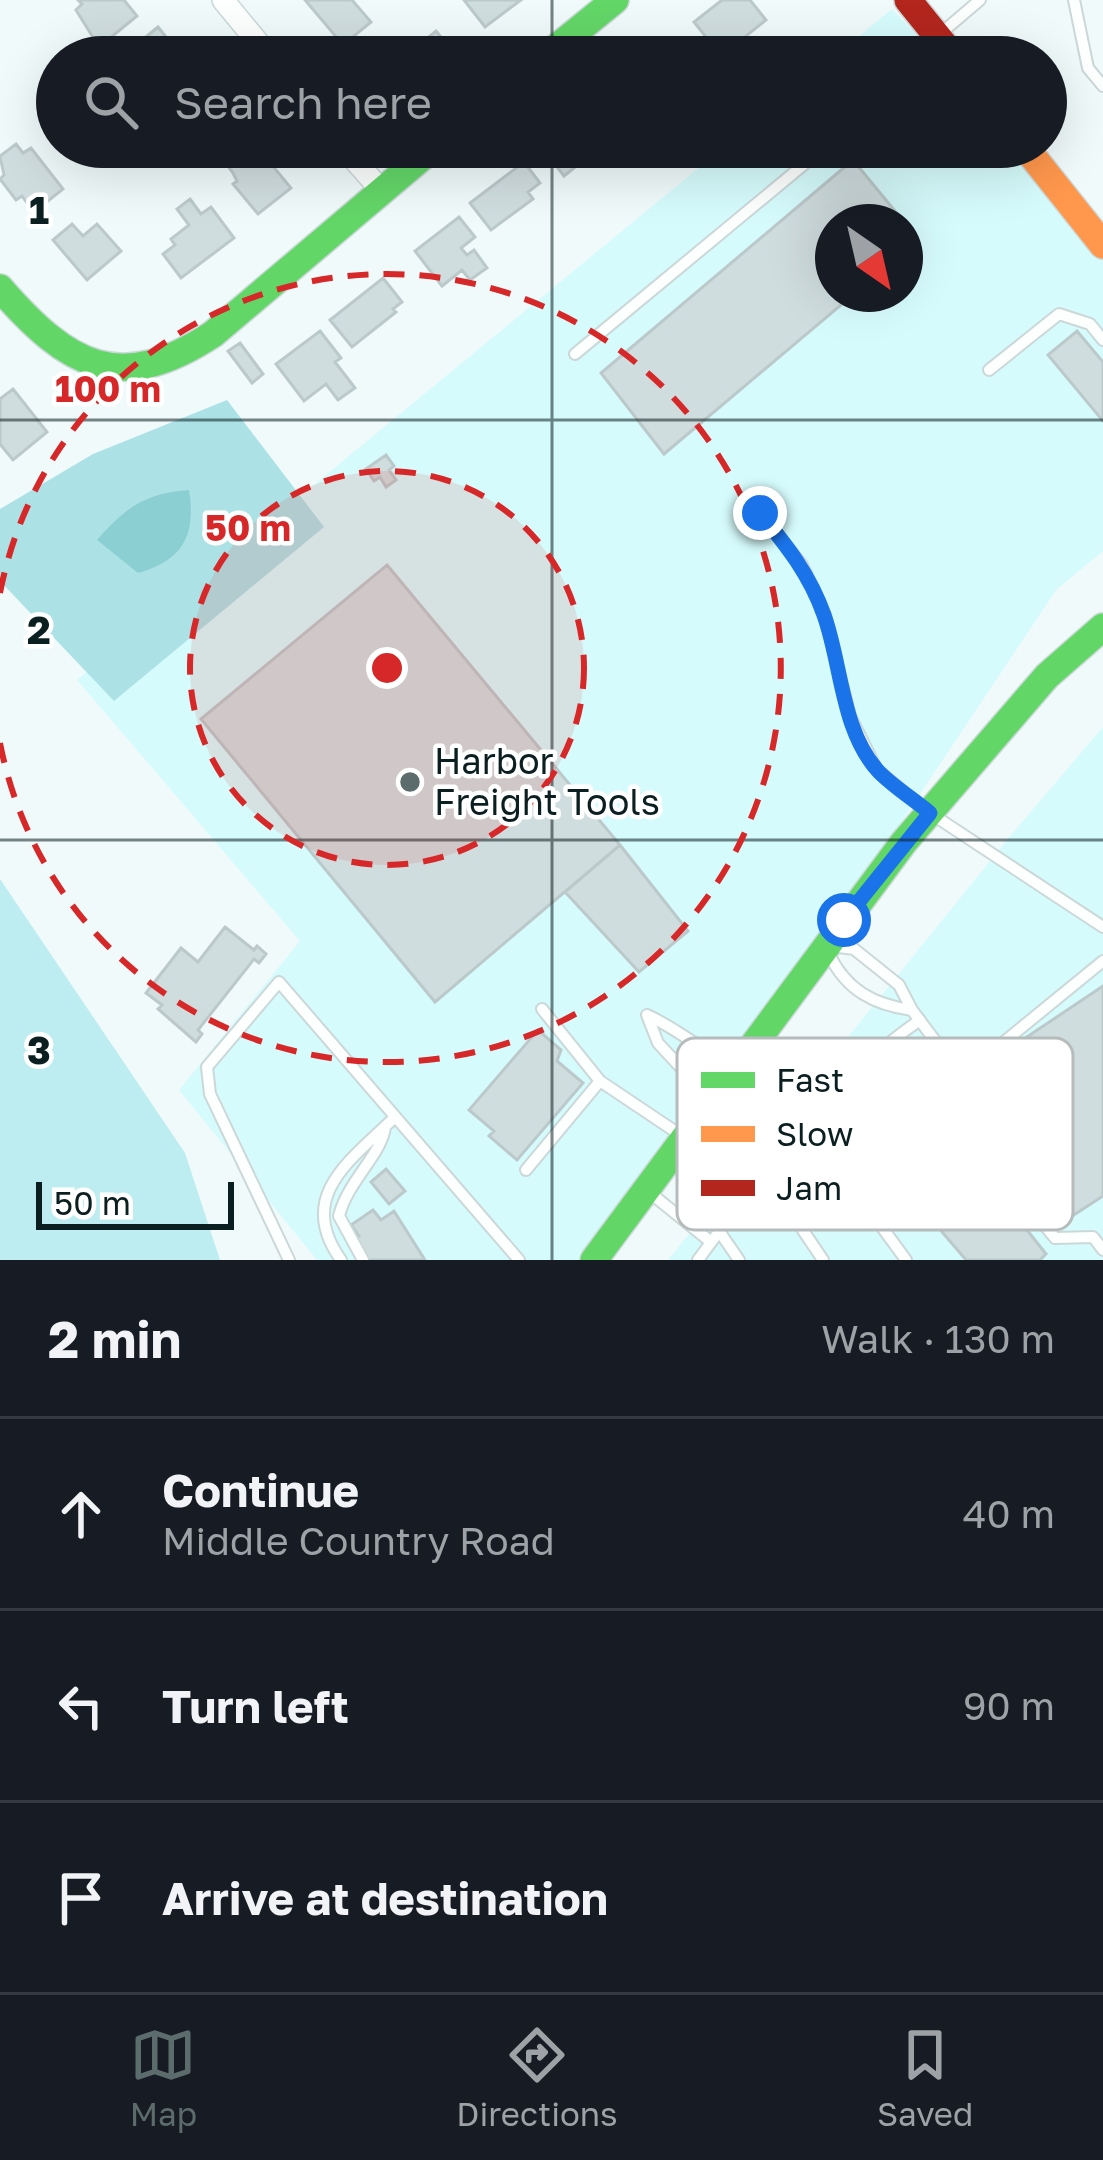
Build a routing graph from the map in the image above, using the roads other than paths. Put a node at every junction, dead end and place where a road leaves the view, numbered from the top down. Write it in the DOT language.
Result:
graph roads {
  1 [pos="223,0"];
  2 [pos="615,0"];
  3 [pos="908,0"];
  4 [pos="980,0"];
  5 [pos="1074,0"];
  6 [pos="253,36"];
  7 [pos="571,36"];
  8 [pos="935,36"];
  9 [pos="955,36"];
  10 [pos="1103,86"];
  11 [pos="362,168"];
  12 [pos="408,168"];
  13 [pos="800,168"];
  14 [pos="1042,168"];
  15 [pos="381,190"];
  16 [pos="1103,245"];
  17 [pos="0,288"];
  18 [pos="1103,340"];
  19 [pos="575,354"];
  20 [pos="989,370"];
  21 [pos="760,513"];
  22 [pos="1103,627"];
  23 [pos="930,813"];
  24 [pos="1103,927"];
  25 [pos="825,946"];
  26 [pos="1103,961"];
  27 [pos="542,1009"];
  28 [pos="916,1015"];
  29 [pos="688,1038"];
  30 [pos="758,1038"];
  31 [pos="890,1038"];
  32 [pos="933,1038"];
  33 [pos="1009,1038"];
  34 [pos="677,1063"];
  35 [pos="600,1081"];
  36 [pos="394,1118"];
  37 [pos="385,1127"];
  38 [pos="677,1133"];
  39 [pos="677,1149"];
  40 [pos="526,1170"];
  41 [pos="646,1190"];
  42 [pos="677,1211"];
  43 [pos="705,1230"];
  44 [pos="721,1230"];
  45 [pos="803,1230"];
  46 [pos="884,1230"];
  47 [pos="1048,1230"];
  48 [pos="715,1237"];
  49 [pos="1103,1250"];
  50 [pos="517,1259"];
  51 [pos="289,1260"];
  52 [pos="340,1260"];
  53 [pos="363,1260"];
  54 [pos="594,1260"];
  55 [pos="698,1260"];
  56 [pos="739,1260"];
  57 [pos="823,1260"];
  58 [pos="906,1260"];
  1 -- 6 [label="street"];
  2 -- 7 [label="street"];
  3 -- 8 [label="street"];
  4 -- 9 [label="lane"];
  5 -- 10 [label="lane"];
  11 -- 15 [label="street"];
  12 -- 15 [label="street"];
  13 -- 19 [label="lane"];
  14 -- 16 [label="street"];
  15 -- 17 [label="street"];
  18 -- 20 [label="lane"];
  21 -- 23 [label="lane"];
  22 -- 23 [label="street"];
  23 -- 24 [label="lane"];
  23 -- 25 [label="street"];
  25 -- 28 [label="lane"];
  25 -- 28 [label="lane"];
  25 -- 30 [label="street"];
  26 -- 33 [label="lane"];
  27 -- 35 [label="lane"];
  28 -- 31 [label="lane"];
  28 -- 32 [label="lane"];
  29 -- 34 [label="lane"];
  35 -- 38 [label="lane"];
  35 -- 40 [label="lane"];
  36 -- 37 [label="lane"];
  36 -- 50 [label="lane"];
  36 -- 51 [label="lane"];
  37 -- 52 [label="lane"];
  37 -- 53 [label="lane"];
  39 -- 41 [label="street"];
  41 -- 42 [label="lane"];
  41 -- 54 [label="street"];
  43 -- 48 [label="lane"];
  44 -- 48 [label="lane"];
  45 -- 57 [label="lane"];
  46 -- 58 [label="lane"];
  47 -- 49 [label="lane"];
  48 -- 55 [label="lane"];
  48 -- 56 [label="lane"];
}
